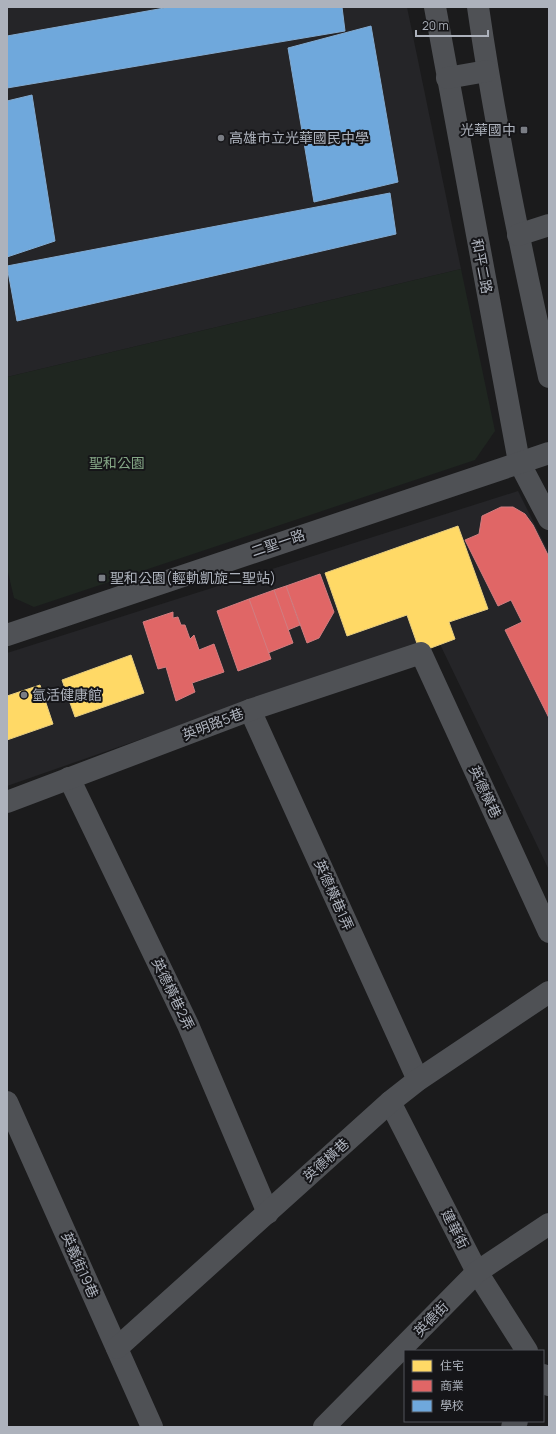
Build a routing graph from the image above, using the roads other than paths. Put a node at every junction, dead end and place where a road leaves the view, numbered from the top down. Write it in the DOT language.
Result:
graph roads {
  1 [pos="435,7"];
  2 [pos="478,7"];
  3 [pos="487,71"];
  4 [pos="447,78"];
  5 [pos="549,225"];
  6 [pos="518,235"];
  7 [pos="549,377"];
  8 [pos="549,453"];
  9 [pos="519,462"];
  10 [pos="549,519"];
  11 [pos="7,634"];
  12 [pos="421,653"];
  13 [pos="250,710"];
  14 [pos="69,778"];
  15 [pos="7,802"];
  16 [pos="549,932"];
  17 [pos="549,992"];
  18 [pos="418,1080"];
  19 [pos="390,1102"];
  20 [pos="8,1106"];
  21 [pos="268,1213"];
  22 [pos="549,1224"];
  23 [pos="477,1272"];
  24 [pos="117,1348"];
  25 [pos="526,1350"];
  26 [pos="152,1427"];
  27 [pos="324,1427"];
  1 -- 4 [label="street, 和平二路"];
  2 -- 3 [label="street"];
  3 -- 4 [label="street"];
  3 -- 6 [label="street"];
  4 -- 9 [label="street, 和平二路"];
  5 -- 6 [label="street"];
  6 -- 7 [label="street"];
  8 -- 9 [label="street, 二聖一路"];
  9 -- 10 [label="street, 和平二路"];
  9 -- 11 [label="street, 二聖一路"];
  12 -- 13 [label="street, 英明路5巷"];
  12 -- 16 [label="street, 英德橫巷"];
  13 -- 14 [label="street, 英明路5巷"];
  13 -- 18 [label="street, 英德橫巷1弄"];
  14 -- 15 [label="street, 英明路5巷"];
  14 -- 21 [label="street, 英德橫巷2弄"];
  17 -- 18 [label="street, 英德橫巷"];
  18 -- 19 [label="street, 英德橫巷"];
  19 -- 21 [label="street, 英德橫巷"];
  19 -- 23 [label="street, 建華街"];
  20 -- 24 [label="street, 英義街19巷"];
  21 -- 24 [label="street, 英德橫巷"];
  22 -- 23 [label="street, 英德街"];
  23 -- 25 [label="street, 建華街"];
  23 -- 27 [label="street, 英德街"];
  24 -- 26 [label="street, 英義街19巷"];
}
